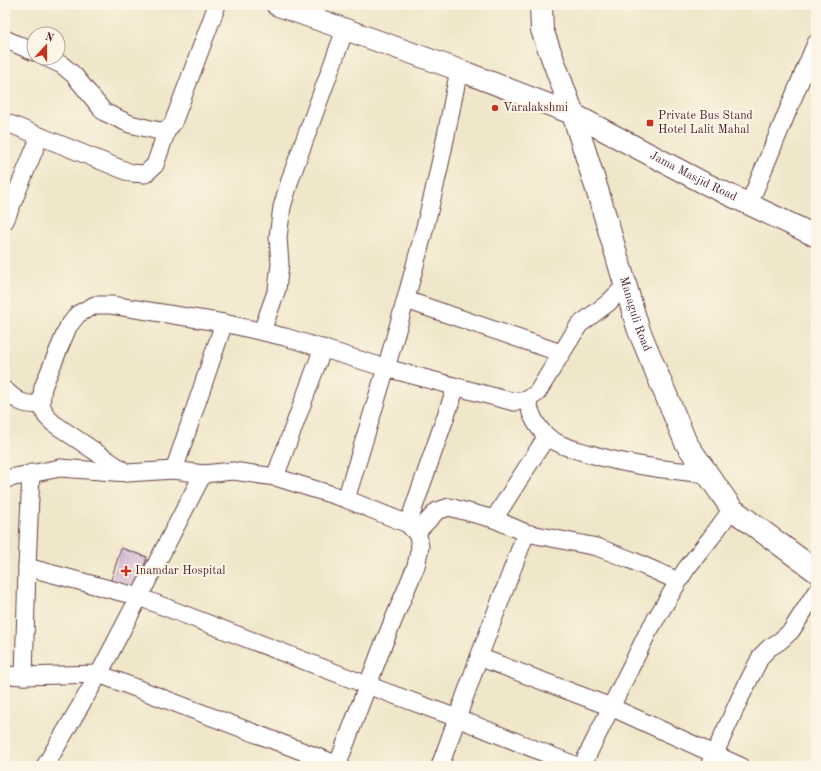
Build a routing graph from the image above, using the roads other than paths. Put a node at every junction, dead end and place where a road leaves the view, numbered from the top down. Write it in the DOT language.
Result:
graph roads {
  1 [pos="217,5"];
  2 [pos="277,5"];
  3 [pos="541,5"];
  4 [pos="345,30"];
  5 [pos="5,39"];
  6 [pos="816,43"];
  7 [pos="26,48"];
  8 [pos="63,66"];
  9 [pos="459,70"];
  10 [pos="573,114"];
  11 [pos="5,122"];
  12 [pos="167,130"];
  13 [pos="40,136"];
  14 [pos="749,204"];
  15 [pos="5,221"];
  16 [pos="816,236"];
  17 [pos="626,284"];
  18 [pos="406,300"];
  19 [pos="224,323"];
  20 [pos="262,331"];
  21 [pos="323,348"];
  22 [pos="561,353"];
  23 [pos="386,368"];
  24 [pos="456,387"];
  25 [pos="5,390"];
  26 [pos="528,400"];
  27 [pos="41,404"];
  28 [pos="547,436"];
  29 [pos="174,470"];
  30 [pos="31,473"];
  31 [pos="127,473"];
  32 [pos="203,474"];
  33 [pos="707,474"];
  34 [pos="275,477"];
  35 [pos="5,479"];
  36 [pos="346,499"];
  37 [pos="732,509"];
  38 [pos="494,520"];
  39 [pos="412,528"];
  40 [pos="526,533"];
  41 [pos="27,567"];
  42 [pos="816,571"];
  43 [pos="678,581"];
  44 [pos="816,592"];
  45 [pos="139,597"];
  46 [pos="479,656"];
  47 [pos="99,674"];
  48 [pos="5,675"];
  49 [pos="24,676"];
  50 [pos="368,686"];
  51 [pos="611,707"];
  52 [pos="457,718"];
  53 [pos="712,760"];
  54 [pos="45,766"];
  55 [pos="338,766"];
  56 [pos="440,766"];
  57 [pos="577,766"];
  58 [pos="582,766"];
  59 [pos="740,766"];
  1 -- 12 [label="street"];
  2 -- 4 [label="street, Jama Masjid Road"];
  3 -- 10 [label="main road, Managuli Road"];
  4 -- 9 [label="street, Jama Masjid Road"];
  4 -- 20 [label="street"];
  5 -- 7 [label="street"];
  6 -- 14 [label="street"];
  8 -- 12 [label="street"];
  9 -- 10 [label="street, Jama Masjid Road"];
  9 -- 18 [label="street"];
  10 -- 14 [label="street, Jama Masjid Road"];
  10 -- 17 [label="main road, Managuli Road"];
  11 -- 13 [label="street"];
  12 -- 13 [label="street"];
  13 -- 15 [label="street"];
  14 -- 16 [label="street, Jama Masjid Road"];
  17 -- 22 [label="street"];
  17 -- 33 [label="main road, Managuli Road"];
  18 -- 22 [label="street"];
  18 -- 23 [label="street"];
  19 -- 20 [label="street"];
  19 -- 27 [label="street"];
  19 -- 29 [label="street"];
  20 -- 21 [label="street"];
  21 -- 23 [label="street"];
  21 -- 34 [label="street"];
  22 -- 26 [label="street"];
  23 -- 24 [label="street"];
  23 -- 36 [label="street"];
  24 -- 26 [label="street"];
  24 -- 39 [label="street"];
  25 -- 27 [label="street"];
  26 -- 28 [label="street"];
  27 -- 31 [label="street"];
  28 -- 33 [label="street"];
  28 -- 38 [label="street"];
  29 -- 31 [label="street"];
  29 -- 32 [label="street"];
  30 -- 31 [label="street"];
  30 -- 35 [label="street"];
  30 -- 41 [label="street"];
  32 -- 34 [label="street"];
  32 -- 45 [label="street"];
  33 -- 37 [label="main road, Managuli Road"];
  34 -- 36 [label="street"];
  36 -- 39 [label="street"];
  37 -- 42 [label="main road, Managuli Road"];
  37 -- 43 [label="street"];
  38 -- 39 [label="street"];
  38 -- 40 [label="street"];
  39 -- 50 [label="street"];
  40 -- 43 [label="street"];
  40 -- 46 [label="street"];
  41 -- 45 [label="street"];
  41 -- 49 [label="street"];
  43 -- 51 [label="street"];
  44 -- 53 [label="street"];
  45 -- 47 [label="street"];
  45 -- 50 [label="street"];
  46 -- 51 [label="street"];
  46 -- 52 [label="street"];
  47 -- 49 [label="street"];
  47 -- 54 [label="street"];
  47 -- 55 [label="street"];
  48 -- 49 [label="street"];
  50 -- 52 [label="street"];
  50 -- 55 [label="street"];
  51 -- 53 [label="street"];
  51 -- 58 [label="street"];
  52 -- 56 [label="street"];
  52 -- 57 [label="street"];
  53 -- 59 [label="street"];
}
